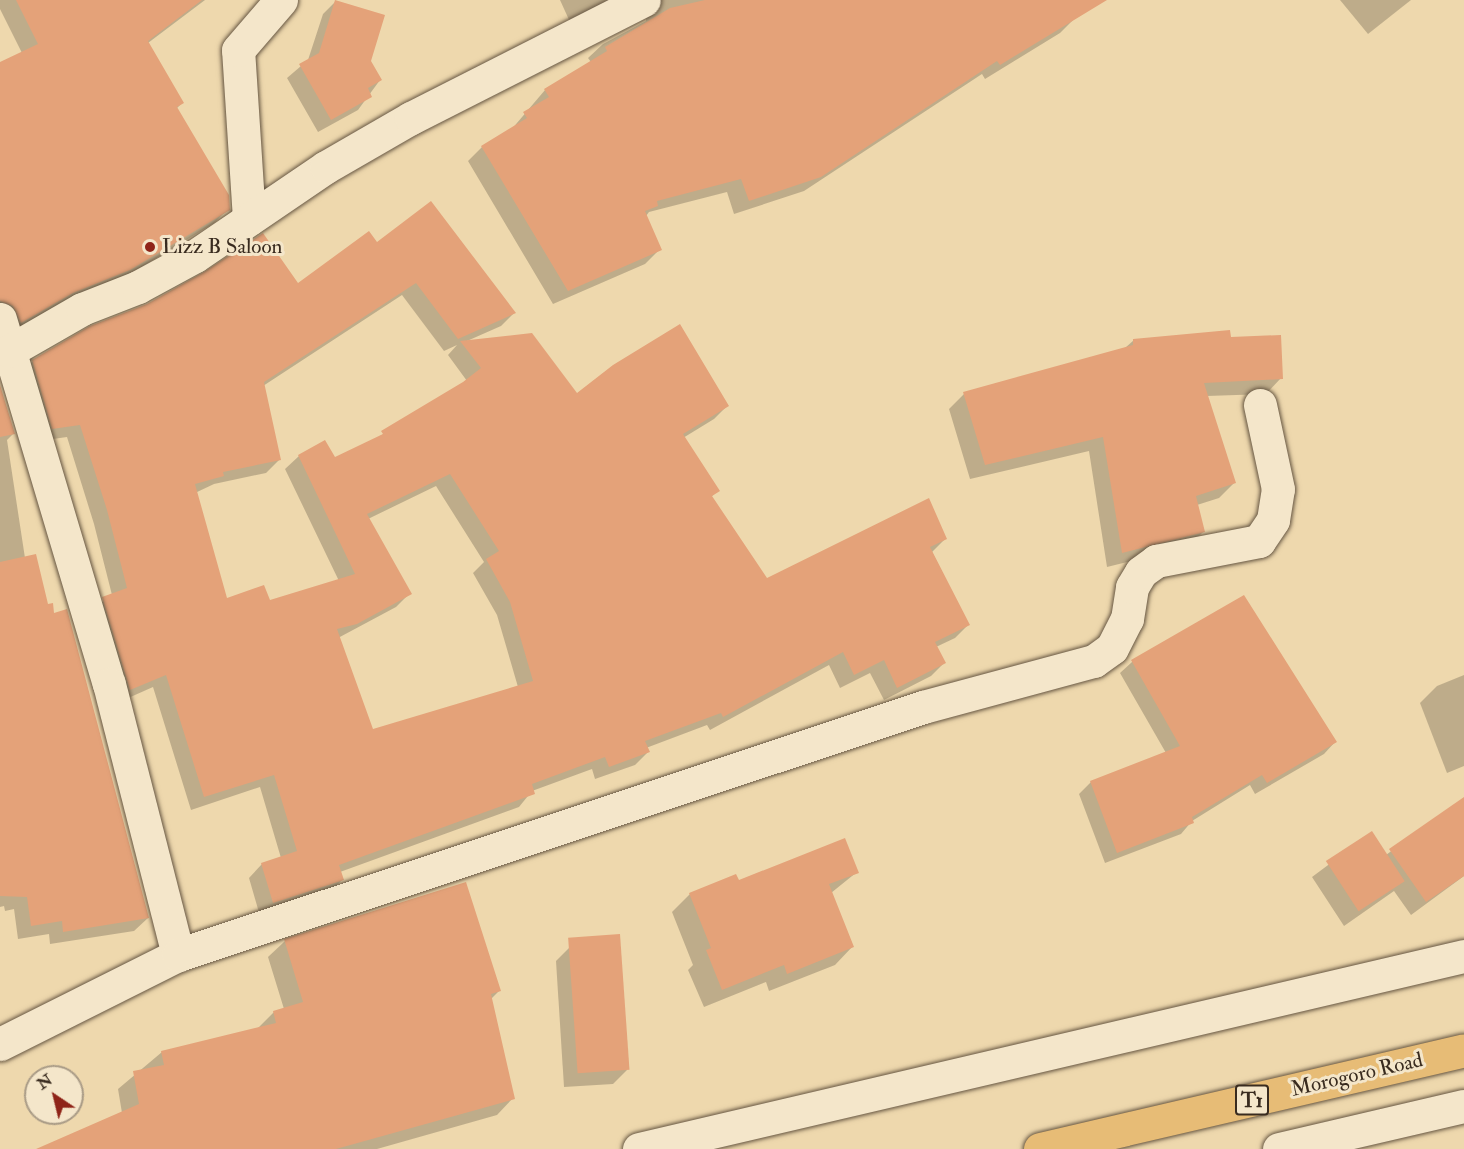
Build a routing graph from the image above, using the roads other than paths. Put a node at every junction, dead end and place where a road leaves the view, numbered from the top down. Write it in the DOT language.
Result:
graph roads {
  1 [pos="281,0"];
  2 [pos="644,0"];
  3 [pos="249,219"];
  4 [pos="0,319"];
  5 [pos="9,351"];
  6 [pos="1260,405"];
  7 [pos="178,955"];
  8 [pos="1464,956"];
  9 [pos="0,1044"];
  10 [pos="1464,1050"];
  11 [pos="1464,1106"];
  12 [pos="639,1149"];
  13 [pos="1040,1149"];
  14 [pos="1279,1149"];
  1 -- 3 [label="street"];
  2 -- 3 [label="street"];
  3 -- 5 [label="street"];
  4 -- 5 [label="street"];
  5 -- 7 [label="street"];
  6 -- 7 [label="street"];
  7 -- 9 [label="street"];
  8 -- 12 [label="street"];
  10 -- 13 [label="highway, Morogoro Road / T1"];
  11 -- 14 [label="street"];
}
